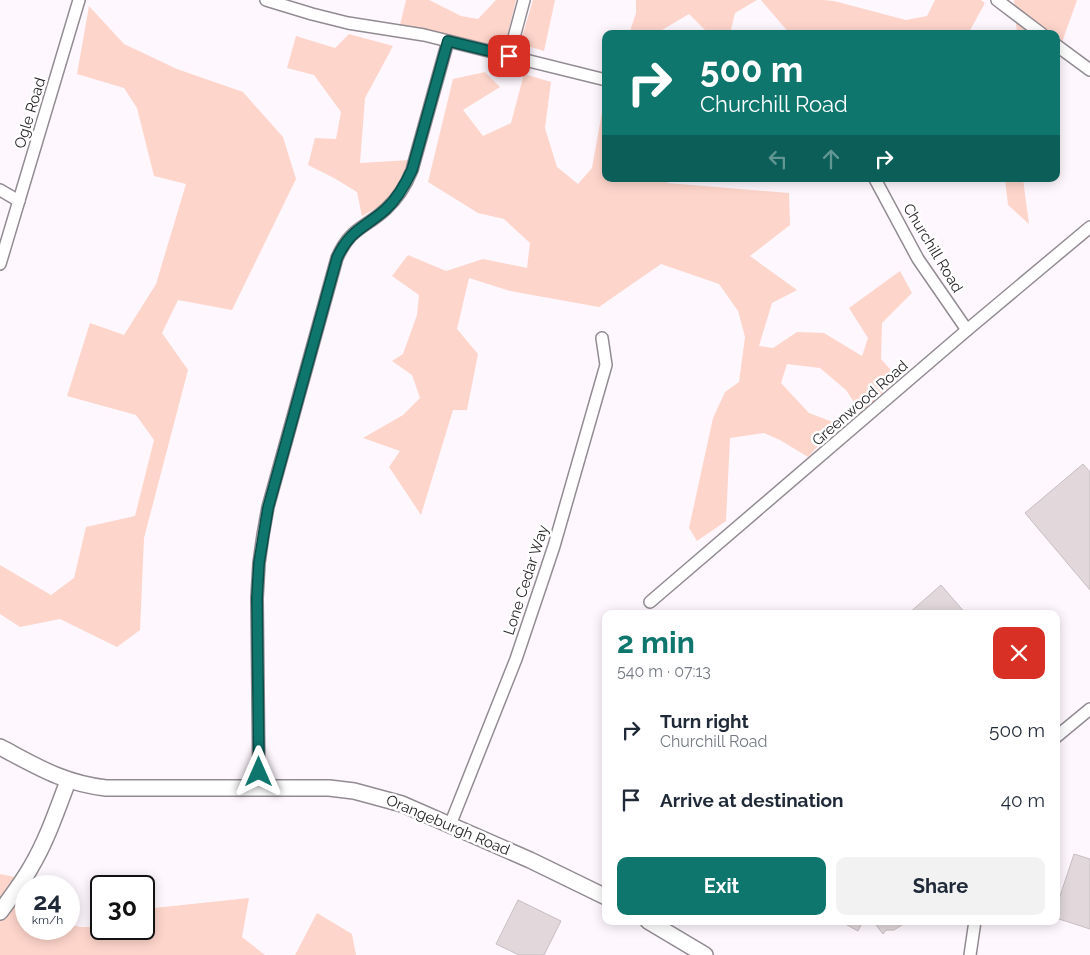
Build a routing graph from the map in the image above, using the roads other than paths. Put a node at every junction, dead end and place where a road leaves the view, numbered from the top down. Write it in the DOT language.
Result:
graph roads {
  1 [pos="80,0"];
  2 [pos="266,0"];
  3 [pos="524,0"];
  4 [pos="997,0"];
  5 [pos="1037,30"];
  6 [pos="448,41"];
  7 [pos="1060,48"];
  8 [pos="509,56"];
  9 [pos="1090,70"];
  10 [pos="602,79"];
  11 [pos="877,182"];
  12 [pos="0,190"];
  13 [pos="19,201"];
  14 [pos="1090,227"];
  15 [pos="0,264"];
  16 [pos="967,330"];
  17 [pos="602,338"];
  18 [pos="650,602"];
  19 [pos="1090,709"];
  20 [pos="1060,734"];
  21 [pos="0,747"];
  22 [pos="68,781"];
  23 [pos="259,788"];
  24 [pos="450,825"];
  25 [pos="602,895"];
  26 [pos="0,912"];
  27 [pos="655,925"];
  28 [pos="974,925"];
  29 [pos="705,955"];
  30 [pos="970,955"];
  1 -- 13 [label="street, Ogle Road"];
  2 -- 6 [label="street"];
  3 -- 8 [label="street"];
  4 -- 5 [label="street"];
  6 -- 8 [label="street"];
  6 -- 23 [label="street"];
  7 -- 9 [label="street"];
  8 -- 10 [label="street"];
  11 -- 16 [label="street, Churchill Road"];
  12 -- 13 [label="street"];
  13 -- 15 [label="street, Ogle Road"];
  14 -- 16 [label="street, Greenwood Road"];
  16 -- 18 [label="street, Greenwood Road"];
  17 -- 24 [label="street, Lone Cedar Way"];
  19 -- 20 [label="street"];
  21 -- 22 [label="main road, Orangeburgh Road"];
  22 -- 23 [label="main road, Orangeburgh Road"];
  22 -- 26 [label="main road"];
  23 -- 24 [label="main road, Orangeburgh Road"];
  24 -- 25 [label="main road, Orangeburgh Road"];
  27 -- 29 [label="main road"];
  28 -- 30 [label="street"];
}
